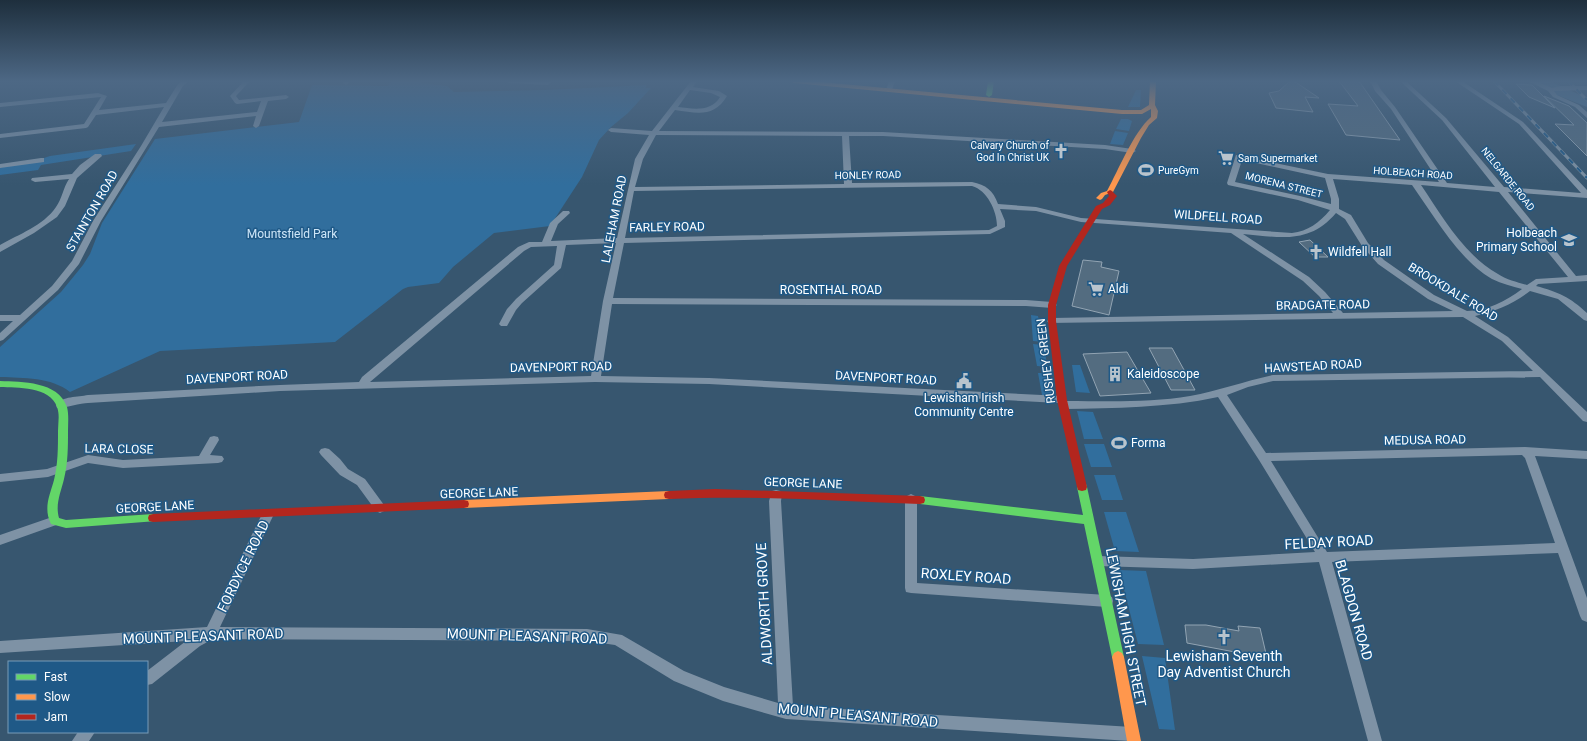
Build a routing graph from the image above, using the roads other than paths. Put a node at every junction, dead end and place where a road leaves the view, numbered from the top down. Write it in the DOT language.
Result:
graph roads {
  1 [pos="92,116"];
  2 [pos="162,116"];
  3 [pos="245,116"];
  4 [pos="259,116"];
  5 [pos="668,116"];
  6 [pos="1134,116"];
  7 [pos="1154,116"];
  8 [pos="1398,116"];
  9 [pos="1440,116"];
  10 [pos="1510,116"];
  11 [pos="1147,124"];
  12 [pos="157,125"];
  13 [pos="256,126"];
  14 [pos="611,130"];
  15 [pos="654,133"];
  16 [pos="845,133"];
  17 [pos="0,136"];
  18 [pos="1132,151"];
  19 [pos="98,156"];
  20 [pos="1239,157"];
  21 [pos="41,160"];
  22 [pos="0,166"];
  23 [pos="75,176"];
  24 [pos="1328,176"];
  25 [pos="35,180"];
  26 [pos="1414,183"];
  27 [pos="1445,185"];
  28 [pos="848,186"];
  29 [pos="631,189"];
  30 [pos="1502,189"];
  31 [pos="1587,195"];
  32 [pos="994,206"];
  33 [pos="1335,209"];
  34 [pos="566,213"];
  35 [pos="1091,220"];
  36 [pos="1232,230"];
  37 [pos="621,240"];
  38 [pos="562,242"];
  39 [pos="546,243"];
  40 [pos="0,249"];
  41 [pos="1587,278"];
  42 [pos="1574,279"];
  43 [pos="1529,288"];
  44 [pos="608,301"];
  45 [pos="1052,305"];
  46 [pos="1465,314"];
  47 [pos="1341,317"];
  48 [pos="0,318"];
  49 [pos="21,318"];
  50 [pos="1587,318"];
  51 [pos="1052,321"];
  52 [pos="504,324"];
  53 [pos="0,338"];
  54 [pos="1543,374"];
  55 [pos="595,379"];
  56 [pos="0,384"];
  57 [pos="363,385"];
  58 [pos="1221,393"];
  59 [pos="1062,402"];
  60 [pos="61,404"];
  61 [pos="1587,418"];
  62 [pos="214,440"];
  63 [pos="1524,451"];
  64 [pos="325,452"];
  65 [pos="1587,454"];
  66 [pos="1263,457"];
  67 [pos="218,459"];
  68 [pos="202,460"];
  69 [pos="62,469"];
  70 [pos="0,478"];
  71 [pos="776,494"];
  72 [pos="911,499"];
  73 [pos="380,508"];
  74 [pos="268,514"];
  75 [pos="1089,520"];
  76 [pos="55,521"];
  77 [pos="0,540"];
  78 [pos="1562,548"];
  79 [pos="1324,557"];
  80 [pos="1098,561"];
  81 [pos="1107,601"];
  82 [pos="1587,616"];
  83 [pos="211,633"];
  84 [pos="0,647"];
  85 [pos="148,678"];
  86 [pos="786,712"];
  87 [pos="87,733"];
  88 [pos="1134,737"];
  89 [pos="79,741"];
  90 [pos="1375,741"];
  1 -- 17 [label="street"];
  2 -- 12 [label="street, STAINTON ROAD"];
  3 -- 12 [label="street"];
  4 -- 13 [label="street"];
  5 -- 15 [label="street, LALEHAM ROAD"];
  6 -- 11 [label="main road"];
  7 -- 11 [label="main road, RUSHEY GREEN"];
  8 -- 27 [label="street"];
  9 -- 30 [label="street, NELGARDE ROAD"];
  10 -- 31 [label="street"];
  11 -- 18 [label="main road, RUSHEY GREEN"];
  12 -- 49 [label="street, STAINTON ROAD"];
  14 -- 15 [label="street"];
  15 -- 16 [label="street"];
  15 -- 29 [label="street, LALEHAM ROAD"];
  16 -- 18 [label="street"];
  16 -- 28 [label="street"];
  18 -- 35 [label="main road, RUSHEY GREEN"];
  19 -- 23 [label="street"];
  20 -- 24 [label="street, HOLBEACH ROAD"];
  20 -- 33 [label="street, MORENA STREET"];
  21 -- 22 [label="street"];
  23 -- 25 [label="street"];
  23 -- 40 [label="street"];
  24 -- 26 [label="street, HOLBEACH ROAD"];
  24 -- 33 [label="street"];
  26 -- 27 [label="street, HOLBEACH ROAD"];
  26 -- 43 [label="street"];
  27 -- 30 [label="street, HOLBEACH ROAD"];
  28 -- 29 [label="street, HONLEY ROAD"];
  28 -- 32 [label="street, HONLEY ROAD"];
  29 -- 37 [label="street, LALEHAM ROAD"];
  30 -- 31 [label="street, HOLBEACH ROAD"];
  30 -- 42 [label="street, NELGARDE ROAD"];
  32 -- 35 [label="street"];
  32 -- 37 [label="street, FARLEY ROAD"];
  33 -- 36 [label="street, WILDFELL ROAD"];
  33 -- 46 [label="street, BROOKDALE ROAD"];
  34 -- 39 [label="street"];
  35 -- 36 [label="street, WILDFELL ROAD"];
  35 -- 45 [label="main road, RUSHEY GREEN"];
  36 -- 47 [label="street"];
  37 -- 38 [label="street, FARLEY ROAD"];
  37 -- 44 [label="street, LALEHAM ROAD"];
  38 -- 39 [label="street, FARLEY ROAD"];
  38 -- 52 [label="street"];
  39 -- 57 [label="street, FARLEY ROAD"];
  41 -- 42 [label="street, BRADGATE ROAD"];
  42 -- 43 [label="street, BRADGATE ROAD"];
  43 -- 46 [label="street, BRADGATE ROAD"];
  43 -- 50 [label="street"];
  44 -- 45 [label="street, ROSENTHAL ROAD"];
  44 -- 55 [label="street, LALEHAM ROAD"];
  45 -- 51 [label="main road, RUSHEY GREEN"];
  46 -- 47 [label="street, BRADGATE ROAD"];
  46 -- 54 [label="street, BROOKDALE ROAD"];
  47 -- 51 [label="street, BRADGATE ROAD"];
  48 -- 49 [label="street"];
  49 -- 53 [label="street, STAINTON ROAD"];
  51 -- 59 [label="main road, RUSHEY GREEN"];
  54 -- 58 [label="street, HAWSTEAD ROAD"];
  54 -- 61 [label="street, BROOKDALE ROAD"];
  55 -- 57 [label="street, DAVENPORT ROAD"];
  55 -- 59 [label="street, DAVENPORT ROAD"];
  56 -- 60 [label="main road"];
  57 -- 60 [label="street, DAVENPORT ROAD"];
  58 -- 59 [label="street, HAWSTEAD ROAD"];
  58 -- 66 [label="street, BLAGDON ROAD"];
  59 -- 75 [label="main road, RUSHEY GREEN"];
  60 -- 69 [label="main road"];
  62 -- 68 [label="street"];
  63 -- 65 [label="street, MEDUSA ROAD"];
  63 -- 66 [label="street, MEDUSA ROAD"];
  63 -- 78 [label="street"];
  64 -- 73 [label="street"];
  66 -- 79 [label="street, BLAGDON ROAD"];
  67 -- 68 [label="street, LARA CLOSE"];
  68 -- 69 [label="street, LARA CLOSE"];
  69 -- 70 [label="street, LARA CLOSE"];
  69 -- 76 [label="main road"];
  71 -- 72 [label="main road, GEORGE LANE"];
  71 -- 73 [label="main road, GEORGE LANE"];
  71 -- 86 [label="street, ALDWORTH GROVE"];
  72 -- 75 [label="main road, GEORGE LANE"];
  72 -- 81 [label="street, ROXLEY ROAD"];
  73 -- 74 [label="main road, GEORGE LANE"];
  74 -- 76 [label="main road, GEORGE LANE"];
  74 -- 83 [label="street, FORDYCE ROAD"];
  75 -- 80 [label="main road, LEWISHAM HIGH STREET"];
  76 -- 77 [label="street"];
  78 -- 79 [label="street, FELDAY ROAD"];
  78 -- 82 [label="street"];
  79 -- 80 [label="street, FELDAY ROAD"];
  79 -- 90 [label="street, BLAGDON ROAD"];
  80 -- 81 [label="main road, LEWISHAM HIGH STREET"];
  81 -- 88 [label="main road, LEWISHAM HIGH STREET"];
  83 -- 84 [label="street, MOUNT PLEASANT ROAD"];
  83 -- 85 [label="street"];
  83 -- 86 [label="street, MOUNT PLEASANT ROAD"];
  86 -- 88 [label="street, MOUNT PLEASANT ROAD"];
  87 -- 89 [label="street"];
}
